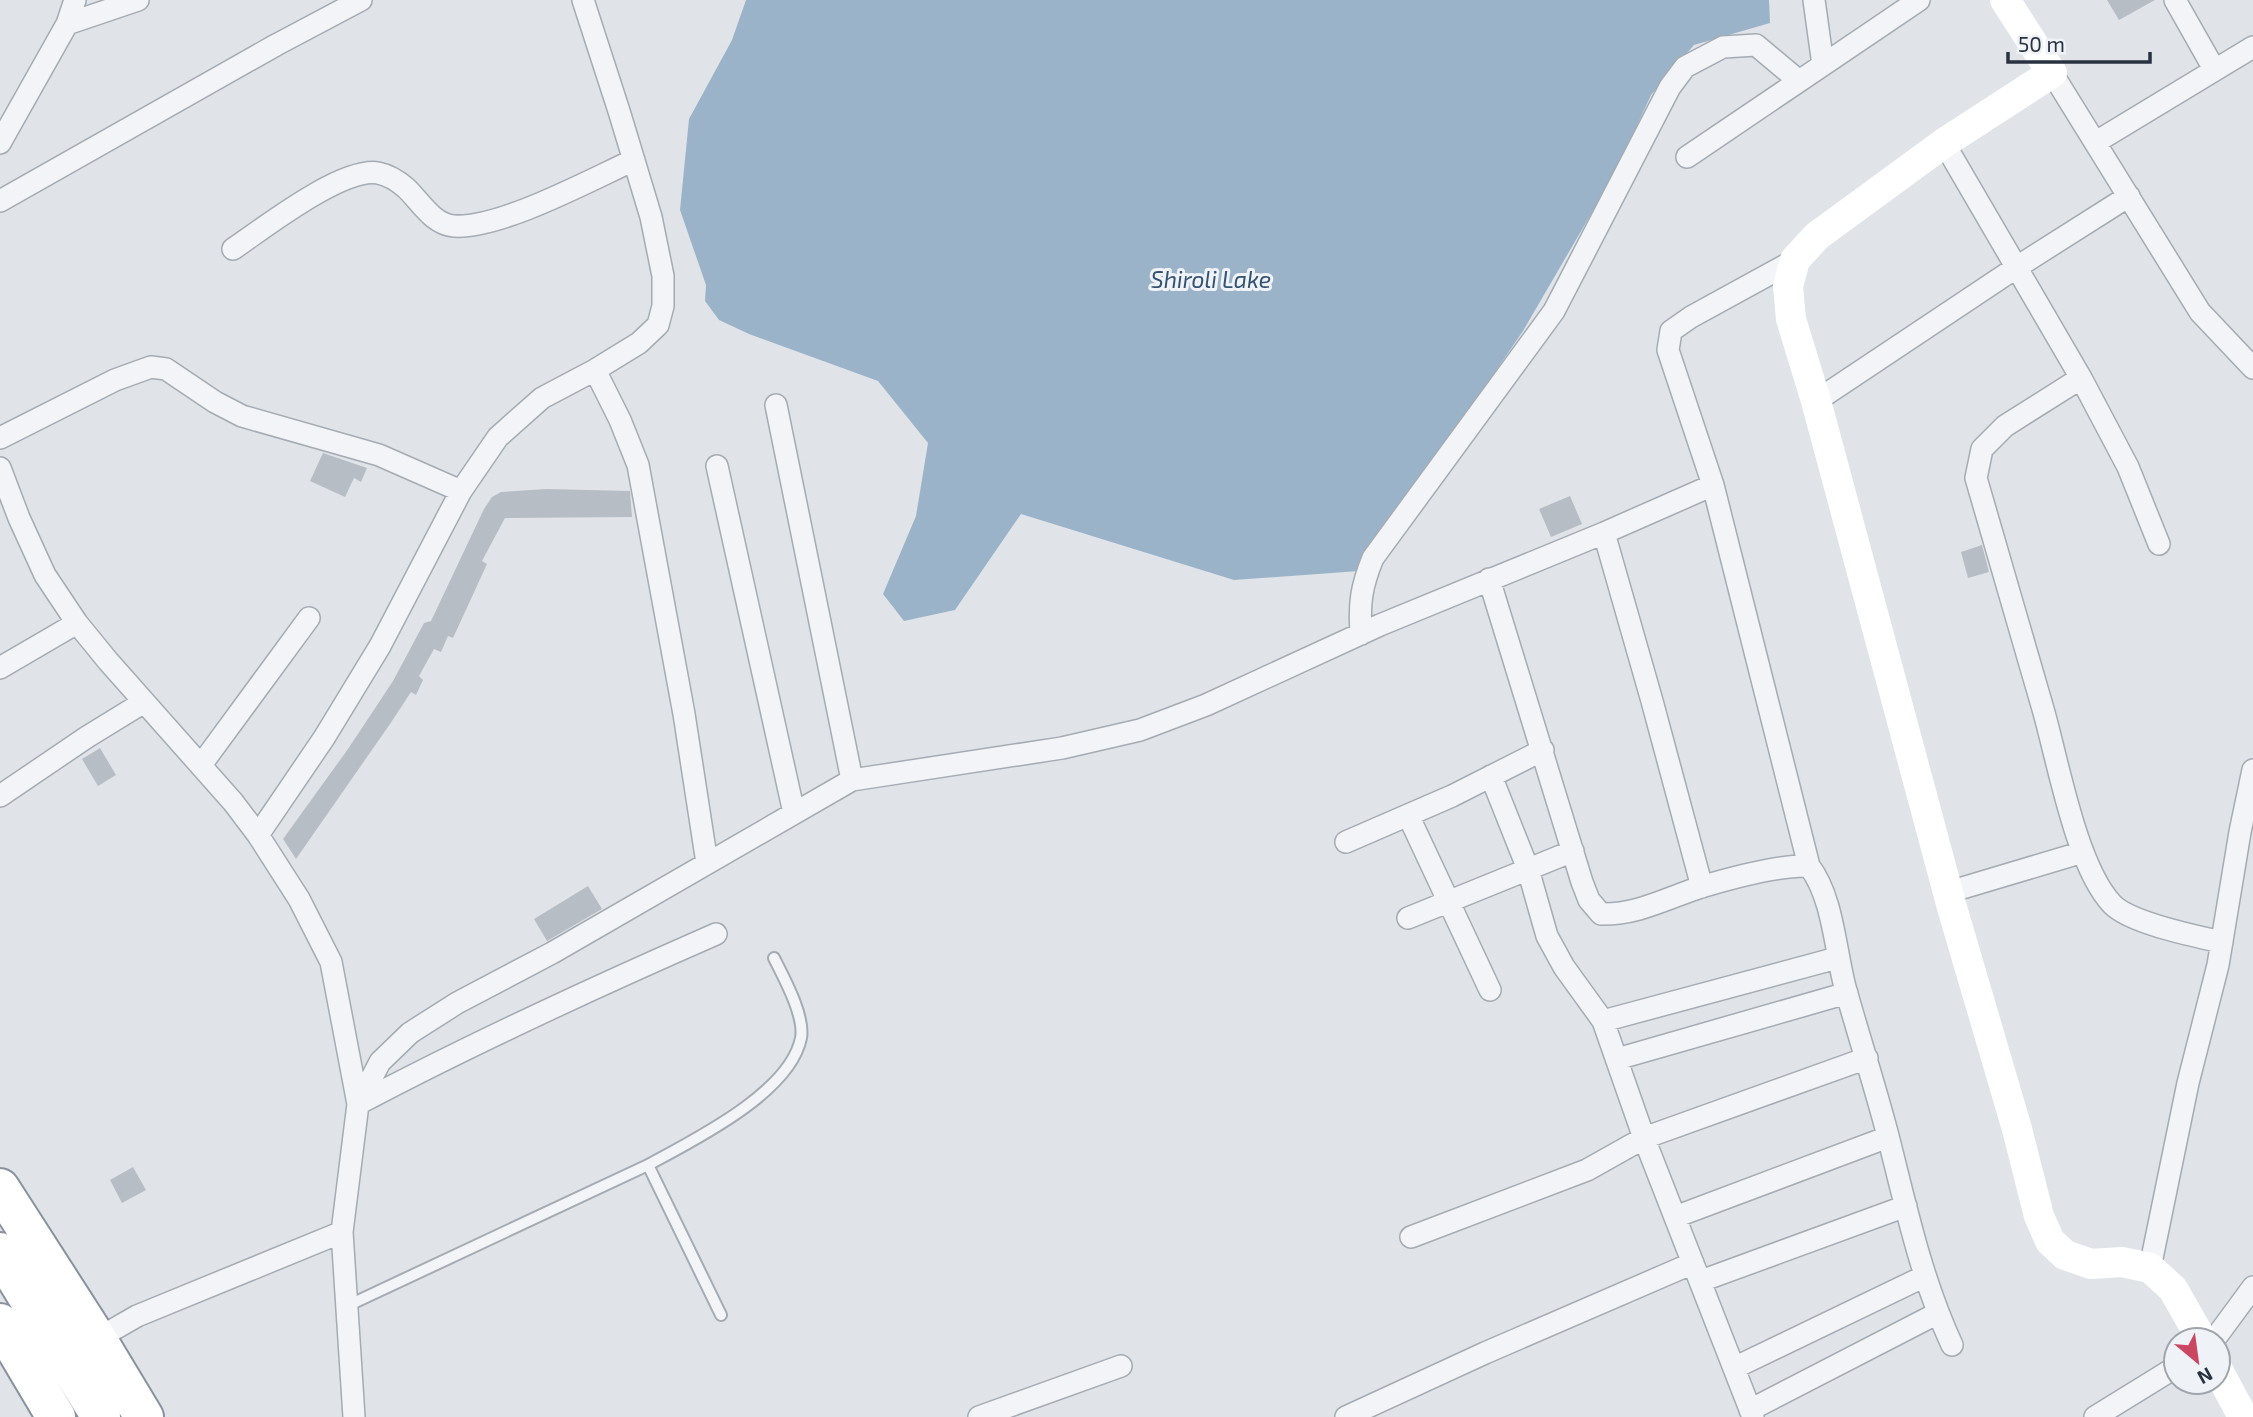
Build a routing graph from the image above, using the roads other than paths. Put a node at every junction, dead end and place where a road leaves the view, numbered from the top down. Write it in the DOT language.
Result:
graph roads {
  1 [pos="75,0"];
  2 [pos="138,0"];
  3 [pos="361,0"];
  4 [pos="583,0"];
  5 [pos="1814,0"];
  6 [pos="1919,0"];
  7 [pos="2005,0"];
  8 [pos="2175,0"];
  9 [pos="66,24"];
  10 [pos="2253,47"];
  11 [pos="1823,65"];
  12 [pos="2214,69"];
  13 [pos="2052,73"];
  14 [pos="1799,81"];
  15 [pos="2096,142"];
  16 [pos="0,143"];
  17 [pos="1944,143"];
  18 [pos="1687,157"];
  19 [pos="634,160"];
  20 [pos="2129,196"];
  21 [pos="0,201"];
  22 [pos="233,249"];
  23 [pos="1795,260"];
  24 [pos="2017,267"];
  25 [pos="2253,368"];
  26 [pos="595,370"];
  27 [pos="2081,379"];
  28 [pos="1816,401"];
  29 [pos="776,405"];
  30 [pos="0,438"];
  31 [pos="717,466"];
  32 [pos="0,468"];
  33 [pos="1713,485"];
  34 [pos="461,491"];
  35 [pos="1604,533"];
  36 [pos="2160,544"];
  37 [pos="1489,579"];
  38 [pos="309,618"];
  39 [pos="77,623"];
  40 [pos="1361,634"];
  41 [pos="0,668"];
  42 [pos="144,702"];
  43 [pos="1543,750"];
  44 [pos="201,765"];
  45 [pos="2253,770"];
  46 [pos="1491,776"];
  47 [pos="852,780"];
  48 [pos="0,796"];
  49 [pos="794,813"];
  50 [pos="1408,815"];
  51 [pos="258,835"];
  52 [pos="1346,842"];
  53 [pos="1573,851"];
  54 [pos="2083,852"];
  55 [pos="707,863"];
  56 [pos="1809,866"];
  57 [pos="1528,869"];
  58 [pos="1702,887"];
  59 [pos="1948,892"];
  60 [pos="1448,902"];
  61 [pos="1408,918"];
  62 [pos="716,934"];
  63 [pos="2221,942"];
  64 [pos="774,958"];
  65 [pos="1838,958"];
  66 [pos="1490,990"];
  67 [pos="1847,993"];
  68 [pos="1602,1021"];
  69 [pos="1867,1058"];
  70 [pos="1617,1059"];
  71 [pos="358,1104"];
  72 [pos="1888,1137"];
  73 [pos="1644,1138"];
  74 [pos="648,1165"];
  75 [pos="0,1188"];
  76 [pos="1906,1206"];
  77 [pos="1675,1217"];
  78 [pos="342,1232"];
  79 [pos="1411,1237"];
  80 [pos="0,1252"];
  81 [pos="2150,1268"];
  82 [pos="1697,1272"];
  83 [pos="1925,1276"];
  84 [pos="2253,1287"];
  85 [pos="347,1306"];
  86 [pos="1938,1313"];
  87 [pos="721,1315"];
  88 [pos="0,1323"];
  89 [pos="2194,1326"];
  90 [pos="2224,1326"];
  91 [pos="97,1339"];
  92 [pos="1952,1345"];
  93 [pos="1121,1366"];
  94 [pos="1734,1368"];
  95 [pos="0,1371"];
  96 [pos="2162,1376"];
  97 [pos="2232,1396"];
  98 [pos="1752,1413"];
  99 [pos="29,1417"];
  100 [pos="56,1417"];
  101 [pos="101,1417"];
  102 [pos="144,1417"];
  103 [pos="354,1417"];
  104 [pos="979,1417"];
  105 [pos="1346,1417"];
  106 [pos="2095,1417"];
  107 [pos="2243,1417"];
  1 -- 9 [label="street"];
  2 -- 9 [label="street"];
  3 -- 21 [label="street"];
  4 -- 19 [label="street"];
  5 -- 11 [label="street"];
  6 -- 11 [label="street"];
  7 -- 13 [label="street"];
  8 -- 12 [label="street"];
  9 -- 16 [label="street"];
  10 -- 12 [label="street"];
  11 -- 14 [label="street"];
  12 -- 15 [label="street"];
  13 -- 15 [label="street"];
  13 -- 17 [label="street"];
  14 -- 18 [label="street"];
  14 -- 40 [label="street"];
  15 -- 20 [label="street"];
  17 -- 23 [label="street"];
  17 -- 24 [label="street"];
  19 -- 22 [label="street"];
  19 -- 26 [label="street"];
  20 -- 24 [label="street"];
  20 -- 25 [label="street"];
  23 -- 28 [label="street"];
  23 -- 33 [label="street"];
  24 -- 27 [label="street"];
  24 -- 28 [label="street"];
  26 -- 34 [label="street"];
  26 -- 55 [label="street"];
  27 -- 36 [label="street"];
  27 -- 54 [label="street"];
  28 -- 59 [label="street"];
  29 -- 47 [label="street"];
  30 -- 34 [label="street"];
  31 -- 49 [label="street"];
  32 -- 39 [label="street"];
  33 -- 35 [label="street"];
  33 -- 56 [label="street"];
  34 -- 51 [label="street"];
  35 -- 37 [label="street"];
  35 -- 58 [label="street"];
  37 -- 40 [label="street"];
  37 -- 43 [label="street"];
  38 -- 44 [label="street"];
  39 -- 41 [label="street"];
  39 -- 42 [label="street"];
  40 -- 47 [label="street"];
  42 -- 44 [label="street"];
  42 -- 48 [label="street"];
  43 -- 46 [label="street"];
  43 -- 53 [label="street"];
  44 -- 51 [label="street"];
  45 -- 63 [label="street"];
  46 -- 50 [label="street"];
  46 -- 57 [label="street"];
  47 -- 49 [label="street"];
  49 -- 55 [label="street"];
  50 -- 52 [label="street"];
  50 -- 60 [label="street"];
  51 -- 71 [label="street"];
  53 -- 57 [label="street"];
  53 -- 58 [label="street"];
  54 -- 59 [label="street"];
  54 -- 63 [label="street"];
  55 -- 71 [label="street"];
  56 -- 58 [label="street"];
  56 -- 65 [label="street"];
  57 -- 60 [label="street"];
  57 -- 68 [label="street"];
  59 -- 81 [label="street"];
  60 -- 61 [label="street"];
  60 -- 66 [label="street"];
  62 -- 71 [label="street"];
  63 -- 81 [label="street"];
  64 -- 74 [label="lane"];
  65 -- 67 [label="street"];
  65 -- 68 [label="street"];
  67 -- 69 [label="street"];
  67 -- 70 [label="street"];
  68 -- 70 [label="street"];
  69 -- 72 [label="street"];
  69 -- 73 [label="street"];
  70 -- 73 [label="street"];
  71 -- 78 [label="street"];
  72 -- 76 [label="street"];
  72 -- 77 [label="street"];
  73 -- 77 [label="street"];
  73 -- 79 [label="street"];
  74 -- 85 [label="lane"];
  74 -- 87 [label="lane"];
  75 -- 91 [label="highway"];
  76 -- 82 [label="street"];
  76 -- 83 [label="street"];
  77 -- 82 [label="street"];
  78 -- 85 [label="street"];
  78 -- 91 [label="street"];
  80 -- 101 [label="highway"];
  81 -- 89 [label="street"];
  82 -- 94 [label="street"];
  82 -- 105 [label="street"];
  83 -- 86 [label="street"];
  83 -- 94 [label="street"];
  84 -- 90 [label="street"];
  85 -- 103 [label="street"];
  86 -- 92 [label="street"];
  86 -- 98 [label="street"];
  88 -- 100 [label="highway"];
  91 -- 102 [label="highway"];
  93 -- 104 [label="street"];
  94 -- 98 [label="street"];
  95 -- 99 [label="highway"];
  96 -- 106 [label="street"];
  97 -- 107 [label="street"];
}
